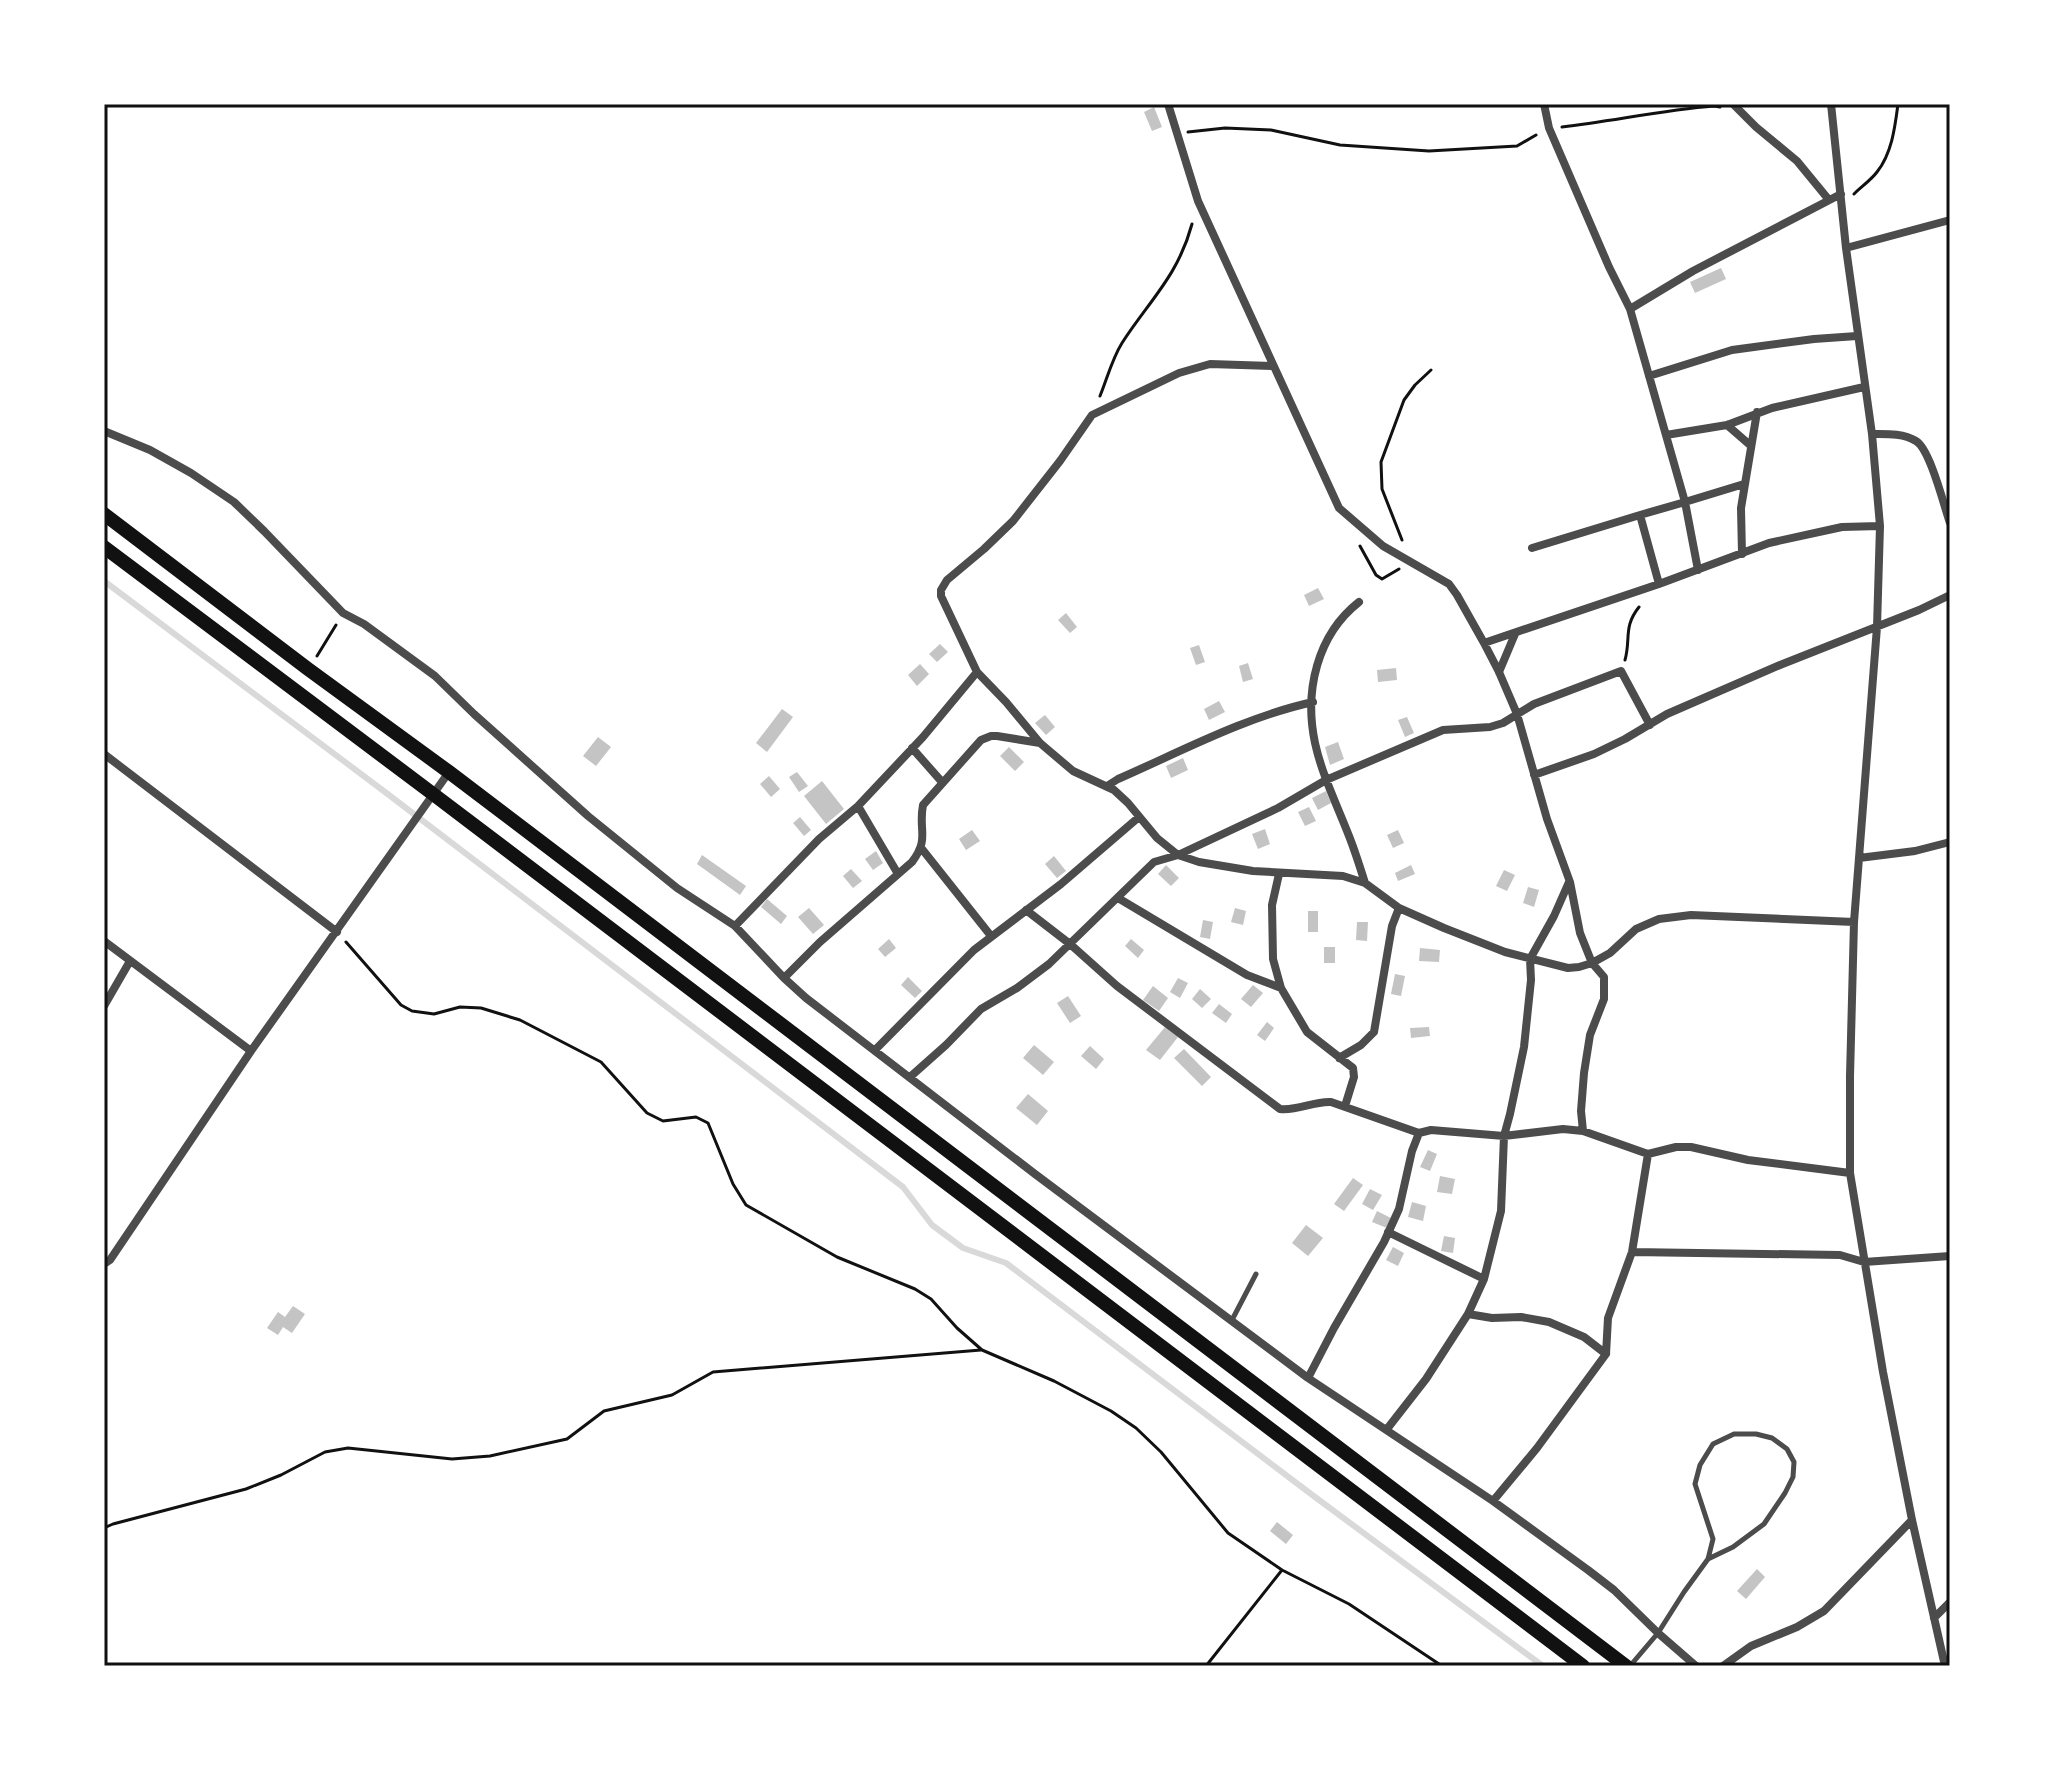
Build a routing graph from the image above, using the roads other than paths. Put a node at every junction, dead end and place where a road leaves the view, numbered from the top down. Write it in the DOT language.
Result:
graph roads {
  1 [pos="1168,104"];
  2 [pos="1544,104"];
  3 [pos="1831,104"];
  4 [pos="1736,108"];
  5 [pos="1841,194"];
  6 [pos="1829,200"];
  7 [pos="1950,220"];
  8 [pos="1846,248"];
  9 [pos="1630,309"];
  10 [pos="1857,336"];
  11 [pos="1273,366"];
  12 [pos="1649,376"];
  13 [pos="1864,387"];
  14 [pos="1757,412"];
  15 [pos="1727,425"];
  16 [pos="104,431"];
  17 [pos="1872,434"];
  18 [pos="1666,435"];
  19 [pos="1750,445"];
  20 [pos="1744,484"];
  21 [pos="1685,502"];
  22 [pos="104,514"];
  23 [pos="1640,515"];
  24 [pos="1950,523"];
  25 [pos="1880,526"];
  26 [pos="104,547"];
  27 [pos="1532,548"];
  28 [pos="1742,554"];
  29 [pos="1698,570"];
  30 [pos="1659,584"];
  31 [pos="1950,595"];
  32 [pos="1359,602"];
  33 [pos="1877,627"];
  34 [pos="1515,634"];
  35 [pos="1484,643"];
  36 [pos="977,672"];
  37 [pos="1499,672"];
  38 [pos="1313,702"];
  39 [pos="1517,714"];
  40 [pos="1650,725"];
  41 [pos="1040,743"];
  42 [pos="912,748"];
  43 [pos="104,754"];
  44 [pos="449,772"];
  45 [pos="1534,775"];
  46 [pos="1326,780"];
  47 [pos="942,782"];
  48 [pos="1107,786"];
  49 [pos="433,794"];
  50 [pos="858,806"];
  51 [pos="1139,817"];
  52 [pos="1950,842"];
  53 [pos="922,849"];
  54 [pos="1178,855"];
  55 [pos="1859,858"];
  56 [pos="898,874"];
  57 [pos="1279,874"];
  58 [pos="1570,882"];
  59 [pos="1365,883"];
  60 [pos="1118,898"];
  61 [pos="1399,908"];
  62 [pos="1026,910"];
  63 [pos="1854,922"];
  64 [pos="735,926"];
  65 [pos="337,932"];
  66 [pos="991,936"];
  67 [pos="104,941"];
  68 [pos="1070,944"];
  69 [pos="1530,959"];
  70 [pos="130,961"];
  71 [pos="1592,963"];
  72 [pos="784,978"];
  73 [pos="1281,988"];
  74 [pos="104,1006"];
  75 [pos="875,1050"];
  76 [pos="251,1051"];
  77 [pos="1339,1058"];
  78 [pos="910,1077"];
  79 [pos="1345,1106"];
  80 [pos="1583,1131"];
  81 [pos="1419,1133"];
  82 [pos="1504,1136"];
  83 [pos="1648,1154"];
  84 [pos="1850,1173"];
  85 [pos="1388,1232"];
  86 [pos="1632,1252"];
  87 [pos="1950,1256"];
  88 [pos="1864,1262"];
  89 [pos="104,1264"];
  90 [pos="1256,1274"];
  91 [pos="1484,1279"];
  92 [pos="1468,1314"];
  93 [pos="1232,1321"];
  94 [pos="1606,1354"];
  95 [pos="1308,1378"];
  96 [pos="1387,1429"];
  97 [pos="1493,1501"];
  98 [pos="1912,1520"];
  99 [pos="1708,1559"];
  100 [pos="1950,1602"];
  101 [pos="1934,1618"];
  102 [pos="1658,1633"];
  103 [pos="1583,1666"];
  104 [pos="1628,1666"];
  105 [pos="1696,1666"];
  106 [pos="1723,1666"];
  107 [pos="1945,1666"];
  1 -- 11 [label="street"];
  2 -- 9 [label="street"];
  3 -- 5 [label="street"];
  4 -- 6 [label="street"];
  5 -- 6 [label="street"];
  5 -- 8 [label="street"];
  6 -- 9 [label="street"];
  7 -- 8 [label="street"];
  8 -- 10 [label="street"];
  9 -- 12 [label="street"];
  10 -- 12 [label="street"];
  10 -- 13 [label="street"];
  11 -- 35 [label="street"];
  11 -- 36 [label="street"];
  12 -- 18 [label="street"];
  13 -- 14 [label="street"];
  13 -- 17 [label="street"];
  14 -- 15 [label="street"];
  14 -- 19 [label="street"];
  15 -- 18 [label="street"];
  15 -- 19 [label="street"];
  16 -- 64 [label="street"];
  17 -- 24 [label="street"];
  17 -- 25 [label="street"];
  18 -- 21 [label="street"];
  19 -- 20 [label="street"];
  20 -- 21 [label="street"];
  20 -- 28 [label="street"];
  21 -- 23 [label="street"];
  21 -- 29 [label="street"];
  22 -- 44 [label="main road"];
  23 -- 27 [label="street"];
  23 -- 30 [label="street"];
  25 -- 28 [label="street"];
  25 -- 33 [label="street"];
  26 -- 49 [label="main road"];
  28 -- 29 [label="street"];
  29 -- 30 [label="street"];
  30 -- 34 [label="street"];
  31 -- 33 [label="street"];
  32 -- 38 [label="street"];
  33 -- 40 [label="street"];
  33 -- 55 [label="street"];
  34 -- 35 [label="street"];
  34 -- 37 [label="street"];
  35 -- 37 [label="street"];
  36 -- 41 [label="street"];
  36 -- 42 [label="street"];
  37 -- 39 [label="street"];
  38 -- 46 [label="street"];
  38 -- 48 [label="street"];
  39 -- 40 [label="street"];
  39 -- 45 [label="street"];
  39 -- 46 [label="street"];
  40 -- 45 [label="street"];
  41 -- 47 [label="street"];
  41 -- 48 [label="street"];
  42 -- 47 [label="street"];
  42 -- 50 [label="street"];
  43 -- 65 [label="street"];
  44 -- 49 [label="street"];
  44 -- 104 [label="main road"];
  45 -- 58 [label="street"];
  46 -- 54 [label="street"];
  46 -- 59 [label="street"];
  47 -- 53 [label="street"];
  48 -- 51 [label="street"];
  49 -- 65 [label="street"];
  49 -- 103 [label="main road"];
  50 -- 56 [label="street"];
  50 -- 64 [label="street"];
  51 -- 54 [label="street"];
  51 -- 62 [label="street"];
  52 -- 55 [label="street"];
  53 -- 56 [label="street"];
  53 -- 66 [label="street"];
  54 -- 57 [label="street"];
  54 -- 60 [label="street"];
  55 -- 63 [label="street"];
  56 -- 72 [label="street"];
  57 -- 59 [label="street"];
  57 -- 73 [label="street"];
  58 -- 69 [label="street"];
  58 -- 71 [label="street"];
  59 -- 61 [label="street"];
  60 -- 68 [label="street"];
  60 -- 73 [label="street"];
  61 -- 69 [label="street"];
  61 -- 77 [label="street"];
  62 -- 66 [label="street"];
  62 -- 68 [label="street"];
  63 -- 71 [label="street"];
  63 -- 84 [label="street"];
  64 -- 72 [label="street"];
  65 -- 76 [label="street"];
  66 -- 75 [label="street"];
  67 -- 70 [label="street"];
  68 -- 78 [label="street"];
  68 -- 79 [label="street"];
  69 -- 71 [label="street"];
  69 -- 82 [label="street"];
  70 -- 74 [label="street"];
  70 -- 76 [label="street"];
  71 -- 80 [label="street"];
  72 -- 75 [label="street"];
  73 -- 77 [label="street"];
  75 -- 78 [label="street"];
  76 -- 89 [label="street"];
  77 -- 79 [label="street"];
  78 -- 93 [label="street"];
  79 -- 81 [label="street"];
  80 -- 82 [label="street"];
  80 -- 83 [label="street"];
  81 -- 82 [label="street"];
  81 -- 85 [label="street"];
  82 -- 91 [label="street"];
  83 -- 84 [label="street"];
  83 -- 86 [label="street"];
  84 -- 88 [label="street"];
  85 -- 91 [label="street"];
  85 -- 95 [label="street"];
  86 -- 88 [label="street"];
  86 -- 94 [label="street"];
  87 -- 88 [label="street"];
  88 -- 98 [label="street"];
  90 -- 93 [label="lane"];
  91 -- 92 [label="street"];
  92 -- 94 [label="street"];
  92 -- 96 [label="street"];
  93 -- 95 [label="street"];
  94 -- 97 [label="street"];
  95 -- 96 [label="street"];
  96 -- 97 [label="street"];
  97 -- 102 [label="street"];
  98 -- 101 [label="street"];
  98 -- 106 [label="street"];
  99 -- 99 [label="lane"];
  99 -- 102 [label="lane"];
  100 -- 101 [label="street"];
  101 -- 107 [label="street"];
  102 -- 104 [label="lane"];
  102 -- 105 [label="street"];
}
